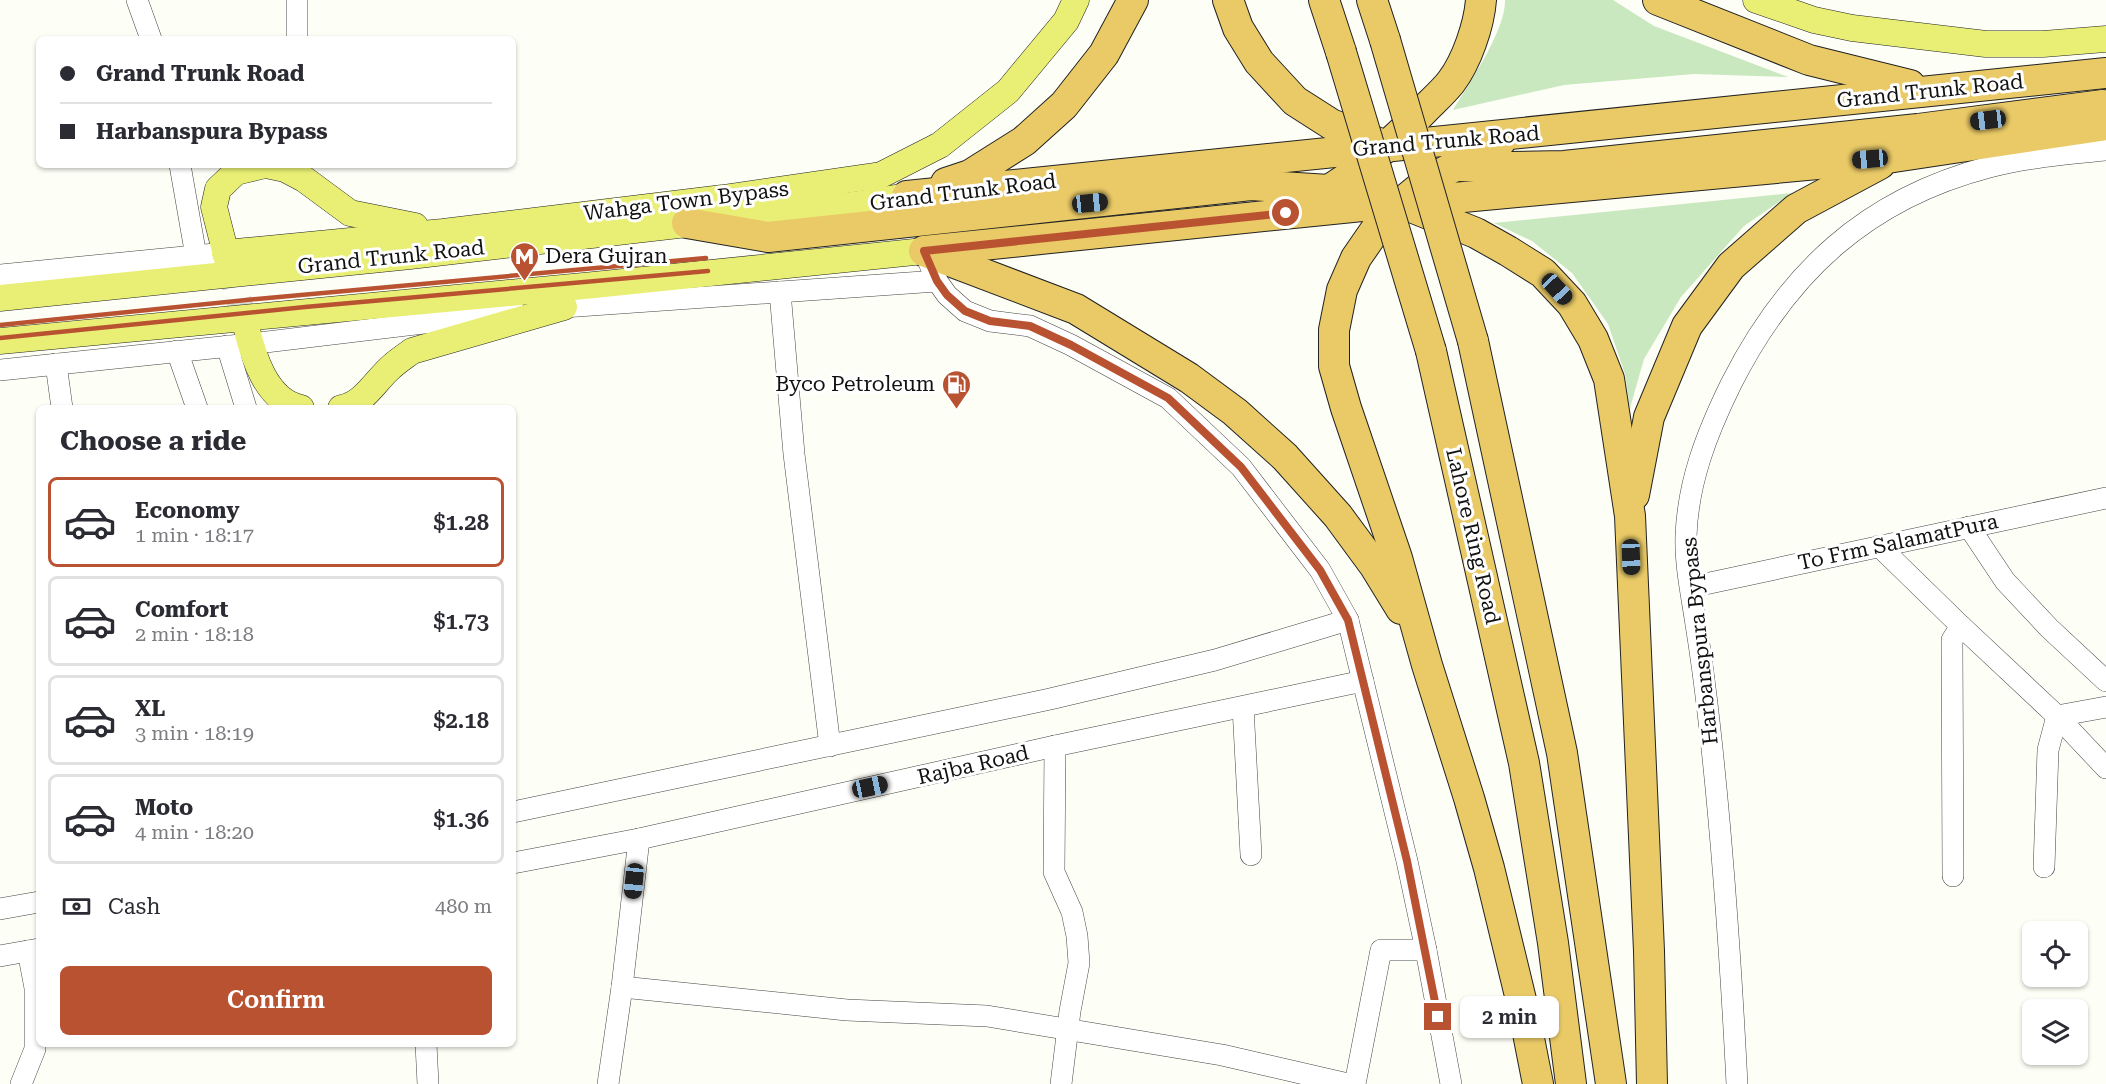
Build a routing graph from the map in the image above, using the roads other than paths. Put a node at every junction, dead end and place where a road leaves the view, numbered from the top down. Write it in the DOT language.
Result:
graph roads {
  1 [pos="137,0"];
  2 [pos="297,0"];
  3 [pos="1076,0"];
  4 [pos="1133,0"];
  5 [pos="1228,0"];
  6 [pos="1324,0"];
  7 [pos="1372,0"];
  8 [pos="1481,0"];
  9 [pos="1658,0"];
  10 [pos="1756,0"];
  11 [pos="149,36"];
  12 [pos="297,36"];
  13 [pos="2106,39"];
  14 [pos="2106,73"];
  15 [pos="1941,90"];
  16 [pos="2106,105"];
  17 [pos="2106,125"];
  18 [pos="1512,135"];
  19 [pos="1388,146"];
  20 [pos="2106,150"];
  21 [pos="1894,157"];
  22 [pos="1454,166"];
  23 [pos="181,168"];
  24 [pos="253,168"];
  25 [pos="292,169"];
  26 [pos="881,175"];
  27 [pos="1329,190"];
  28 [pos="907,196"];
  29 [pos="1401,203"];
  30 [pos="854,205"];
  31 [pos="1286,213"];
  32 [pos="687,223"];
  33 [pos="443,232"];
  34 [pos="924,251"];
  35 [pos="196,256"];
  36 [pos="226,257"];
  37 [pos="0,276"];
  38 [pos="937,281"];
  39 [pos="780,292"];
  40 [pos="0,298"];
  41 [pos="564,307"];
  42 [pos="241,339"];
  43 [pos="0,341"];
  44 [pos="177,351"];
  45 [pos="56,364"];
  46 [pos="0,370"];
  47 [pos="62,405"];
  48 [pos="196,405"];
  49 [pos="246,405"];
  50 [pos="292,405"];
  51 [pos="351,405"];
  52 [pos="2106,498"];
  53 [pos="1630,516"];
  54 [pos="1970,527"];
  55 [pos="1879,546"];
  56 [pos="1691,587"];
  57 [pos="1348,620"];
  58 [pos="1961,626"];
  59 [pos="1420,640"];
  60 [pos="1363,681"];
  61 [pos="2106,681"];
  62 [pos="1243,707"];
  63 [pos="2106,707"];
  64 [pos="2057,716"];
  65 [pos="830,746"];
  66 [pos="1055,746"];
  67 [pos="2106,768"];
  68 [pos="516,811"];
  69 [pos="639,839"];
  70 [pos="1251,855"];
  71 [pos="516,862"];
  72 [pos="2044,867"];
  73 [pos="1953,876"];
  74 [pos="36,903"];
  75 [pos="0,909"];
  76 [pos="34,950"];
  77 [pos="1426,950"];
  78 [pos="0,956"];
  79 [pos="622,987"];
  80 [pos="1068,1029"];
  81 [pos="426,1047"];
  82 [pos="21,1084"];
  83 [pos="428,1084"];
  84 [pos="608,1084"];
  85 [pos="1061,1084"];
  86 [pos="1348,1084"];
  87 [pos="1355,1084"];
  88 [pos="1451,1084"];
  89 [pos="1538,1084"];
  90 [pos="1571,1084"];
  91 [pos="1611,1084"];
  92 [pos="1652,1084"];
  93 [pos="1737,1084"];
  1 -- 11 [label="street"];
  2 -- 12 [label="street"];
  3 -- 26 [label="main road, Wahga Town Bypass"];
  4 -- 28 [label="highway"];
  5 -- 19 [label="highway"];
  6 -- 90 [label="highway, Lahore Ring Road, bridge"];
  7 -- 91 [label="highway, Lahore Ring Road, bridge"];
  8 -- 19 [label="highway"];
  9 -- 15 [label="highway"];
  10 -- 13 [label="main road"];
  14 -- 15 [label="highway, Grand Trunk Road"];
  15 -- 18 [label="highway, Grand Trunk Road"];
  16 -- 22 [label="highway"];
  17 -- 21 [label="highway"];
  18 -- 19 [label="highway, Grand Trunk Road"];
  18 -- 22 [label="highway"];
  19 -- 22 [label="highway"];
  19 -- 27 [label="highway"];
  19 -- 28 [label="highway, Grand Trunk Road"];
  20 -- 56 [label="street, Harbanspura Bypass"];
  21 -- 29 [label="highway"];
  21 -- 53 [label="highway"];
  22 -- 29 [label="highway"];
  23 -- 35 [label="street"];
  24 -- 36 [label="main road"];
  25 -- 33 [label="main road"];
  26 -- 30 [label="main road"];
  26 -- 33 [label="main road, Wahga Town Bypass"];
  27 -- 29 [label="highway"];
  27 -- 31 [label="highway"];
  27 -- 32 [label="highway"];
  28 -- 30 [label="main road, Grand Trunk Road"];
  29 -- 31 [label="highway"];
  29 -- 53 [label="highway"];
  29 -- 59 [label="highway"];
  30 -- 32 [label="main road, Grand Trunk Road"];
  31 -- 34 [label="highway"];
  32 -- 40 [label="main road, Grand Trunk Road"];
  33 -- 36 [label="main road, Wahga Town Bypass"];
  34 -- 38 [label="street"];
  34 -- 43 [label="main road"];
  34 -- 59 [label="highway"];
  35 -- 36 [label="street"];
  35 -- 37 [label="street"];
  38 -- 39 [label="street"];
  38 -- 57 [label="street"];
  39 -- 41 [label="street"];
  39 -- 65 [label="street"];
  41 -- 42 [label="street"];
  41 -- 51 [label="main road"];
  42 -- 44 [label="street"];
  42 -- 49 [label="street"];
  42 -- 50 [label="main road"];
  44 -- 45 [label="street"];
  44 -- 48 [label="street"];
  45 -- 46 [label="street"];
  45 -- 47 [label="street"];
  52 -- 54 [label="street, To Frm SalamatPura"];
  53 -- 92 [label="highway"];
  54 -- 55 [label="street, To Frm SalamatPura"];
  54 -- 61 [label="street"];
  55 -- 56 [label="street, To Frm SalamatPura"];
  55 -- 58 [label="street"];
  56 -- 93 [label="street, Harbanspura Bypass"];
  57 -- 60 [label="street"];
  57 -- 65 [label="street"];
  58 -- 64 [label="street"];
  58 -- 73 [label="street"];
  59 -- 89 [label="highway"];
  60 -- 62 [label="street, Rajba Road"];
  60 -- 77 [label="street"];
  62 -- 66 [label="street, Rajba Road"];
  62 -- 70 [label="street"];
  63 -- 64 [label="street"];
  64 -- 67 [label="street"];
  64 -- 72 [label="street"];
  65 -- 68 [label="street"];
  66 -- 69 [label="street, Rajba Road"];
  66 -- 80 [label="street"];
  69 -- 71 [label="street, Rajba Road"];
  69 -- 79 [label="street"];
  74 -- 75 [label="street"];
  76 -- 78 [label="street"];
  76 -- 82 [label="street"];
  77 -- 87 [label="street"];
  77 -- 88 [label="street"];
  79 -- 80 [label="street"];
  79 -- 84 [label="street"];
  80 -- 85 [label="street"];
  80 -- 86 [label="street"];
  81 -- 83 [label="street"];
}
